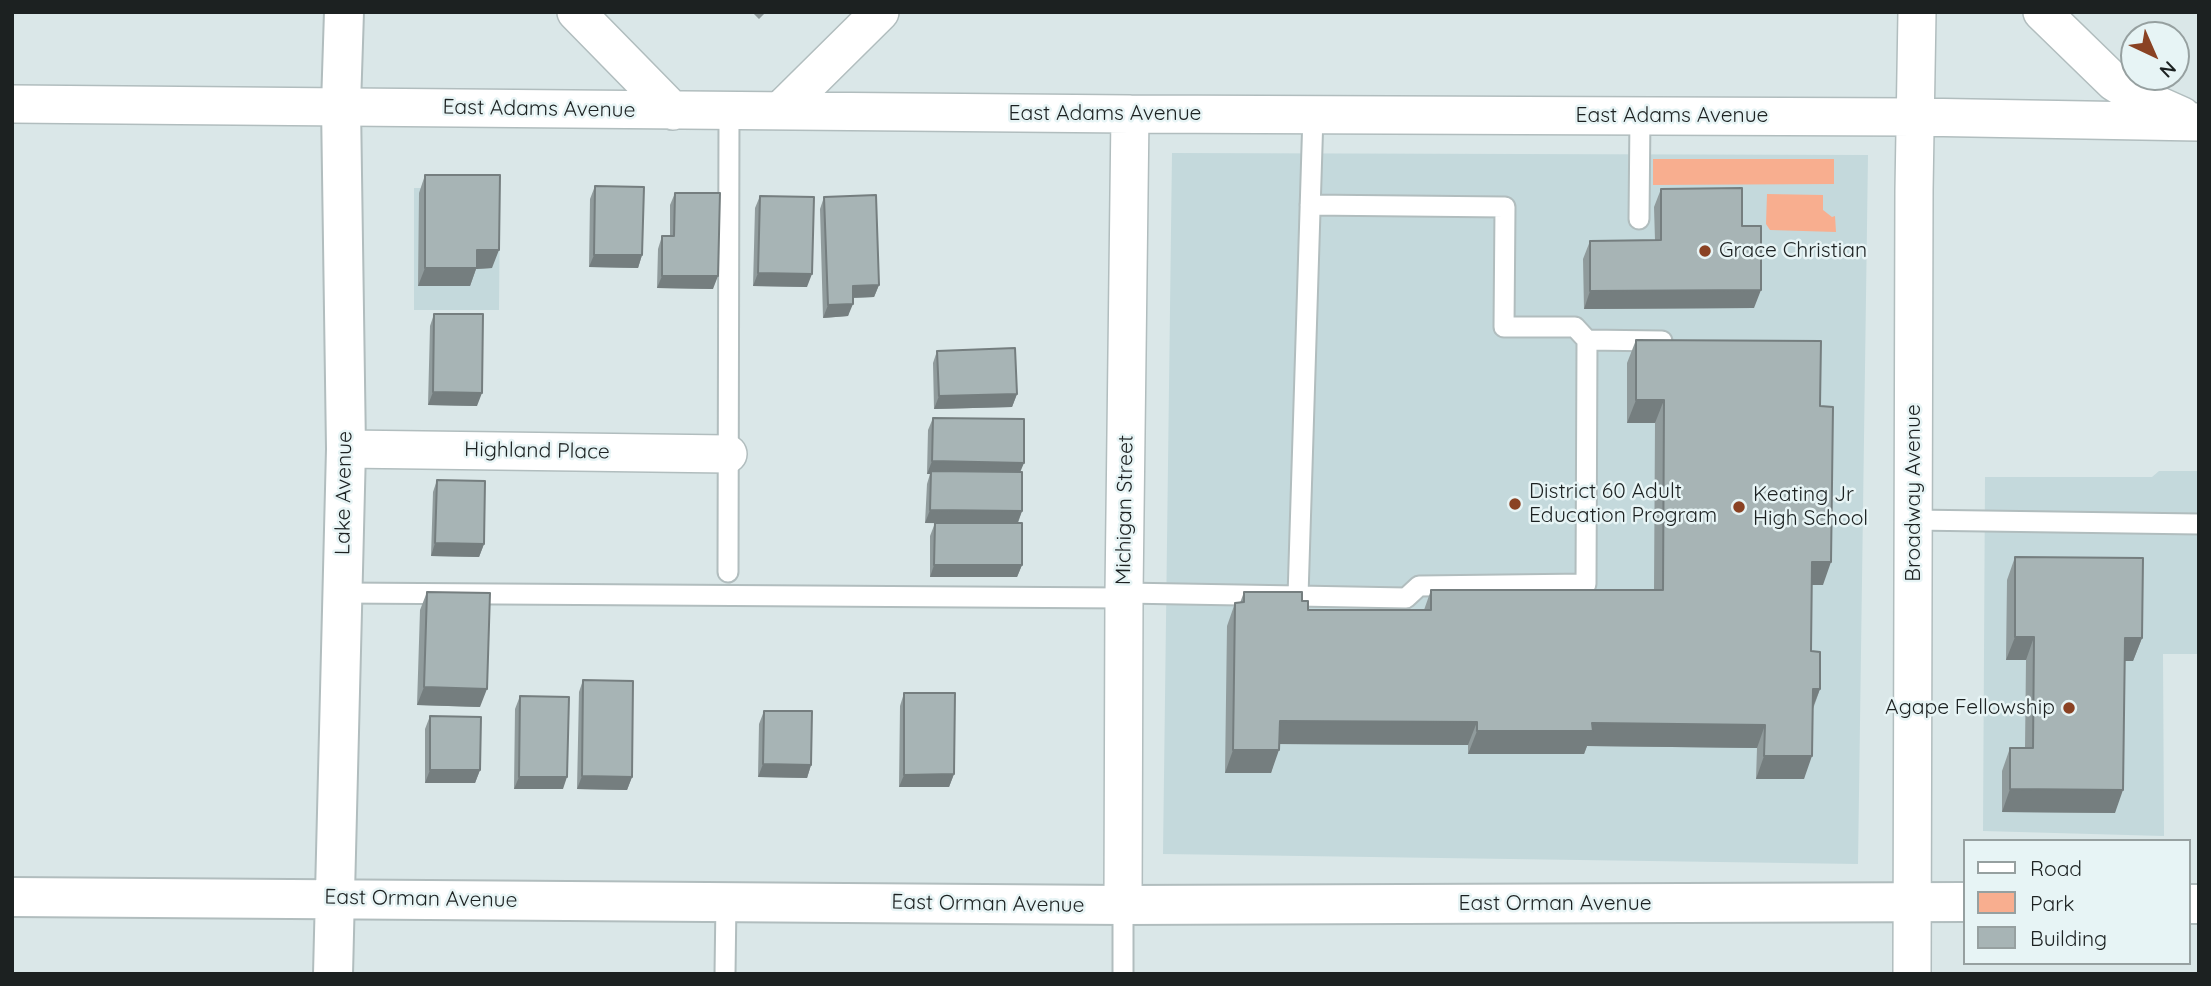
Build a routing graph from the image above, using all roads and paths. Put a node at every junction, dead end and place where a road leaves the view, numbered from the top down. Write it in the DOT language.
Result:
graph roads {
  1 [pos="576,12"];
  2 [pos="880,12"];
  3 [pos="1917,12"];
  4 [pos="2042,12"];
  5 [pos="344,15"];
  6 [pos="12,104"];
  7 [pos="341,106"];
  8 [pos="781,110"];
  9 [pos="673,111"];
  10 [pos="729,111"];
  11 [pos="1130,114"];
  12 [pos="1313,115"];
  13 [pos="1640,116"];
  14 [pos="1915,117"];
  15 [pos="2198,121"];
  16 [pos="1310,205"];
  17 [pos="1639,219"];
  18 [pos="1587,340"];
  19 [pos="1683,341"];
  20 [pos="346,449"];
  21 [pos="728,454"];
  22 [pos="1913,520"];
  23 [pos="2199,524"];
  24 [pos="728,572"];
  25 [pos="342,593"];
  26 [pos="1124,595"];
  27 [pos="1298,596"];
  28 [pos="12,897"];
  29 [pos="334,898"];
  30 [pos="726,901"];
  31 [pos="1962,902"];
  32 [pos="1913,903"];
  33 [pos="1123,905"];
  34 [pos="333,974"];
  35 [pos="725,974"];
  36 [pos="1123,974"];
  37 [pos="1912,974"];
  1 -- 9 [label="street"];
  2 -- 8 [label="street"];
  3 -- 14 [label="street, Broadway Avenue"];
  4 -- 15 [label="street"];
  5 -- 7 [label="street, Lake Avenue"];
  6 -- 7 [label="street, East Adams Avenue"];
  7 -- 9 [label="street, East Adams Avenue"];
  7 -- 20 [label="street, Lake Avenue"];
  8 -- 10 [label="street, East Adams Avenue"];
  8 -- 11 [label="street, East Adams Avenue"];
  9 -- 10 [label="street, East Adams Avenue"];
  10 -- 21 [label="lane"];
  11 -- 12 [label="street, East Adams Avenue"];
  11 -- 26 [label="street, Michigan Street"];
  12 -- 13 [label="street, East Adams Avenue"];
  12 -- 16 [label="lane"];
  13 -- 14 [label="street, East Adams Avenue"];
  13 -- 17 [label="lane"];
  14 -- 15 [label="street, East Adams Avenue"];
  14 -- 22 [label="street, Broadway Avenue"];
  16 -- 18 [label="lane"];
  16 -- 27 [label="lane"];
  18 -- 19 [label="lane"];
  18 -- 27 [label="lane"];
  20 -- 21 [label="street, Highland Place"];
  20 -- 25 [label="street, Lake Avenue"];
  21 -- 24 [label="lane"];
  22 -- 23 [label="lane"];
  22 -- 32 [label="street, Broadway Avenue"];
  25 -- 26 [label="lane"];
  25 -- 29 [label="street, Lake Avenue"];
  26 -- 27 [label="lane"];
  26 -- 33 [label="street, Michigan Street"];
  28 -- 29 [label="street, East Orman Avenue"];
  29 -- 30 [label="street, East Orman Avenue"];
  29 -- 34 [label="street, Lake Avenue"];
  30 -- 33 [label="street, East Orman Avenue"];
  30 -- 35 [label="lane"];
  31 -- 32 [label="street, East Orman Avenue"];
  32 -- 33 [label="street, East Orman Avenue"];
  32 -- 37 [label="street, Broadway Avenue"];
  33 -- 36 [label="lane"];
}
